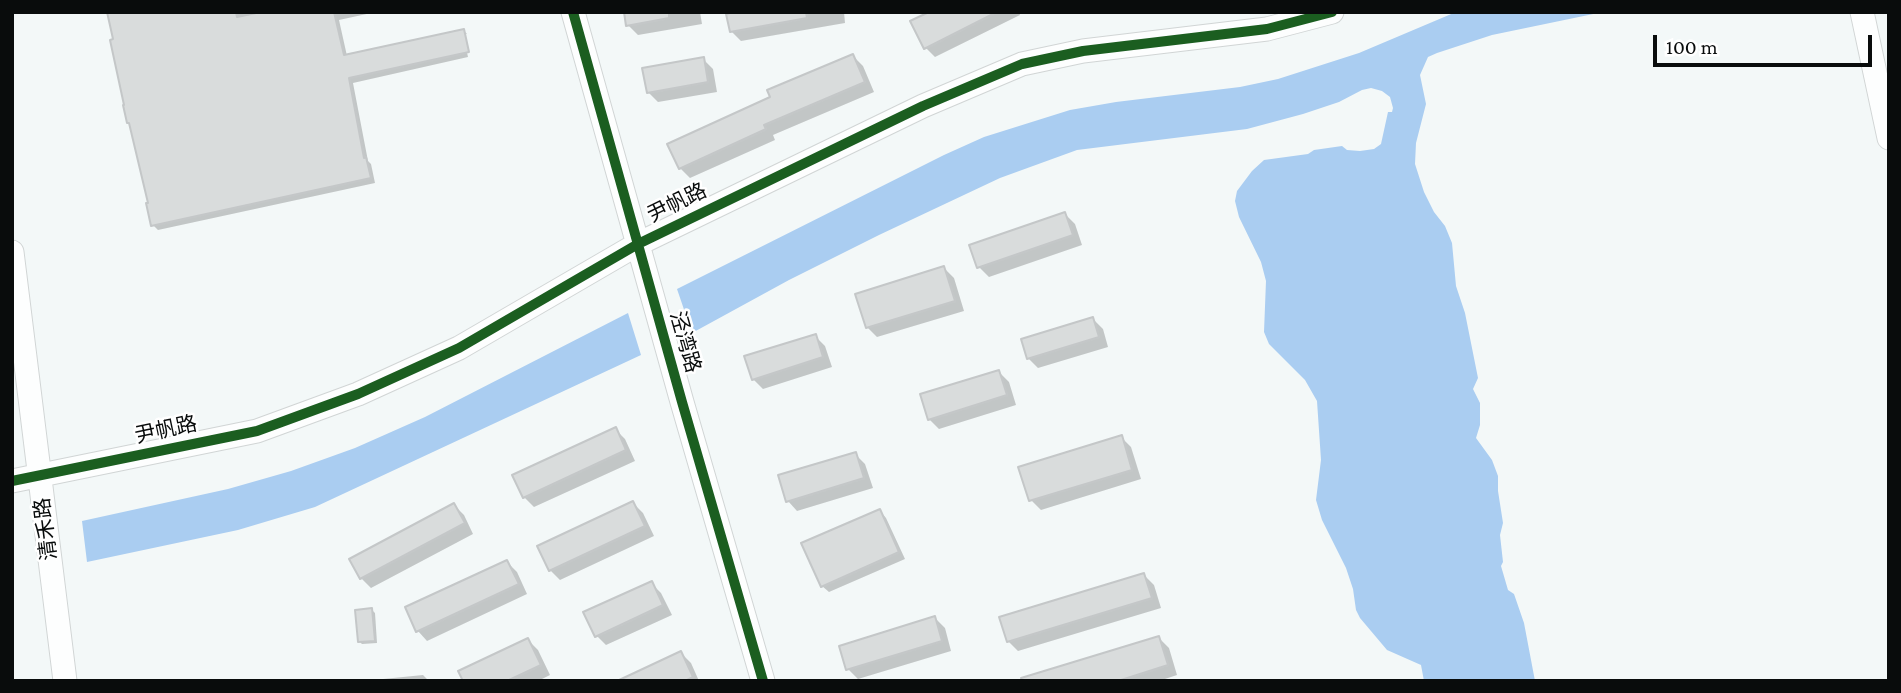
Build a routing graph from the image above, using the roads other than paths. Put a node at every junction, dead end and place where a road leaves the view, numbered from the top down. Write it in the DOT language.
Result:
graph roads {
  1 [pos="573,12"];
  2 [pos="1332,12"];
  3 [pos="1862,12"];
  4 [pos="1889,138"];
  5 [pos="638,244"];
  6 [pos="12,252"];
  7 [pos="39,476"];
  8 [pos="12,481"];
  9 [pos="65,681"];
  10 [pos="763,681"];
  1 -- 5 [label="street, 泾湾路"];
  2 -- 5 [label="street, 尹帆路"];
  3 -- 4 [label="street"];
  5 -- 7 [label="street, 尹帆路"];
  5 -- 10 [label="street, 泾湾路"];
  6 -- 7 [label="street, 清禾路"];
  7 -- 8 [label="street, 尹帆路"];
  7 -- 9 [label="street, 清禾路"];
}
